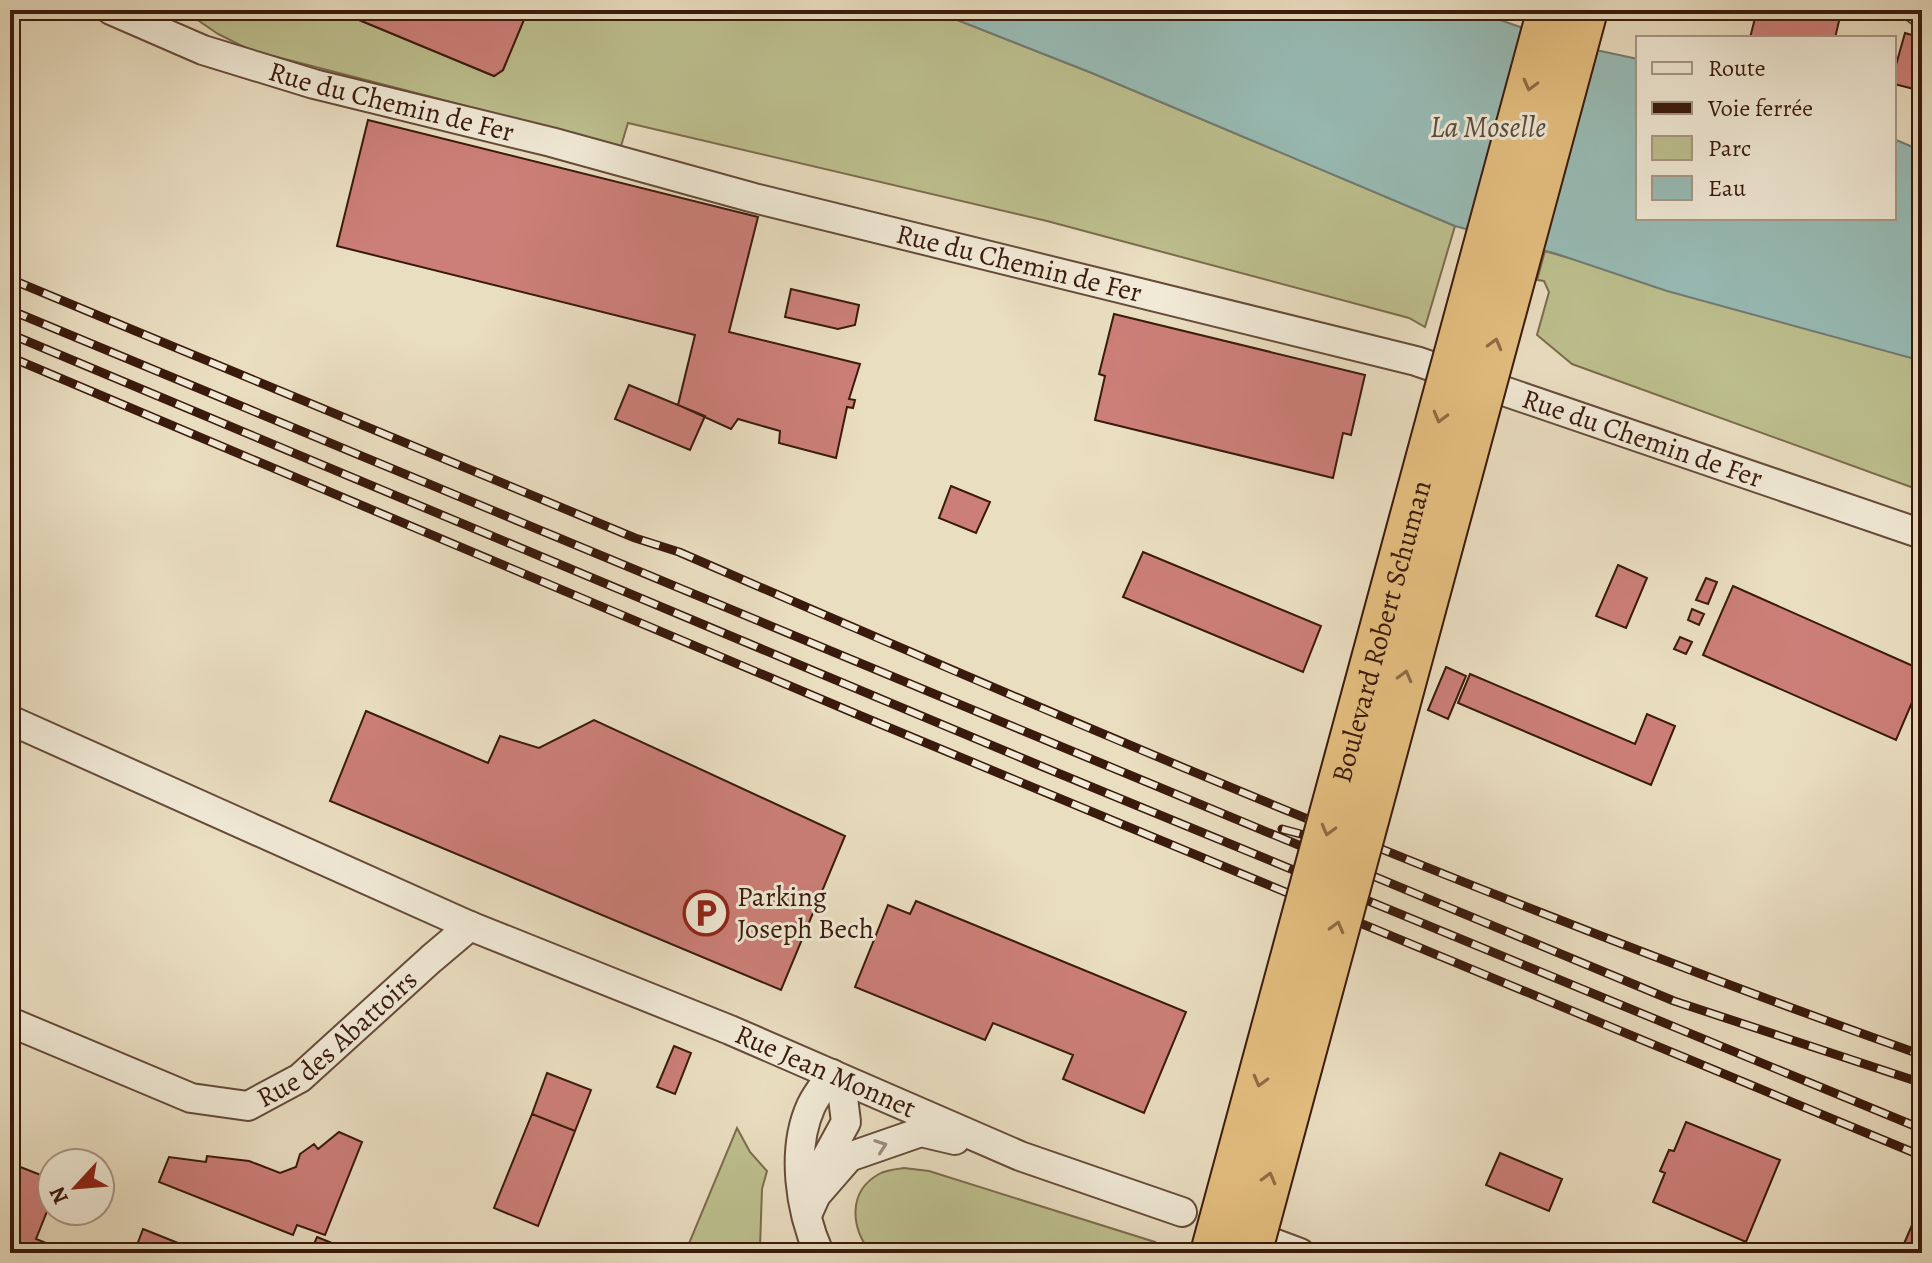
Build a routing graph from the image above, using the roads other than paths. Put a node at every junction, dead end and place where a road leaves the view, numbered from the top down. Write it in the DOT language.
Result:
graph roads {
  1 [pos="111,10"];
  2 [pos="1550,10"];
  3 [pos="1585,10"];
  4 [pos="1922,534"];
  5 [pos="10,720"];
  6 [pos="470,926"];
  7 [pos="10,1022"];
  8 [pos="832,1074"];
  9 [pos="1020,1156"];
  10 [pos="1182,1212"];
  11 [pos="807,1215"];
  12 [pos="1275,1250"];
  13 [pos="819,1253"];
  14 [pos="1213,1253"];
  1 -- 4 [label="street, Rue du Chemin de Fer"];
  2 -- 14 [label="main road, Boulevard Robert Schuman, one-way, bridge"];
  12 -- 3 [label="main road, Boulevard Robert Schuman, one-way, bridge"];
  5 -- 6 [label="street, Rue Jean Monnet"];
  6 -- 7 [label="street, Rue des Abattoirs"];
  6 -- 8 [label="street, Rue Jean Monnet"];
  8 -- 9 [label="street, Rue Jean Monnet"];
  8 -- 11 [label="street"];
  8 -- 11 [label="street"];
  9 -- 10 [label="street, Rue Jean Monnet"];
  11 -- 9 [label="street, one-way"];
  11 -- 13 [label="street"];
}
